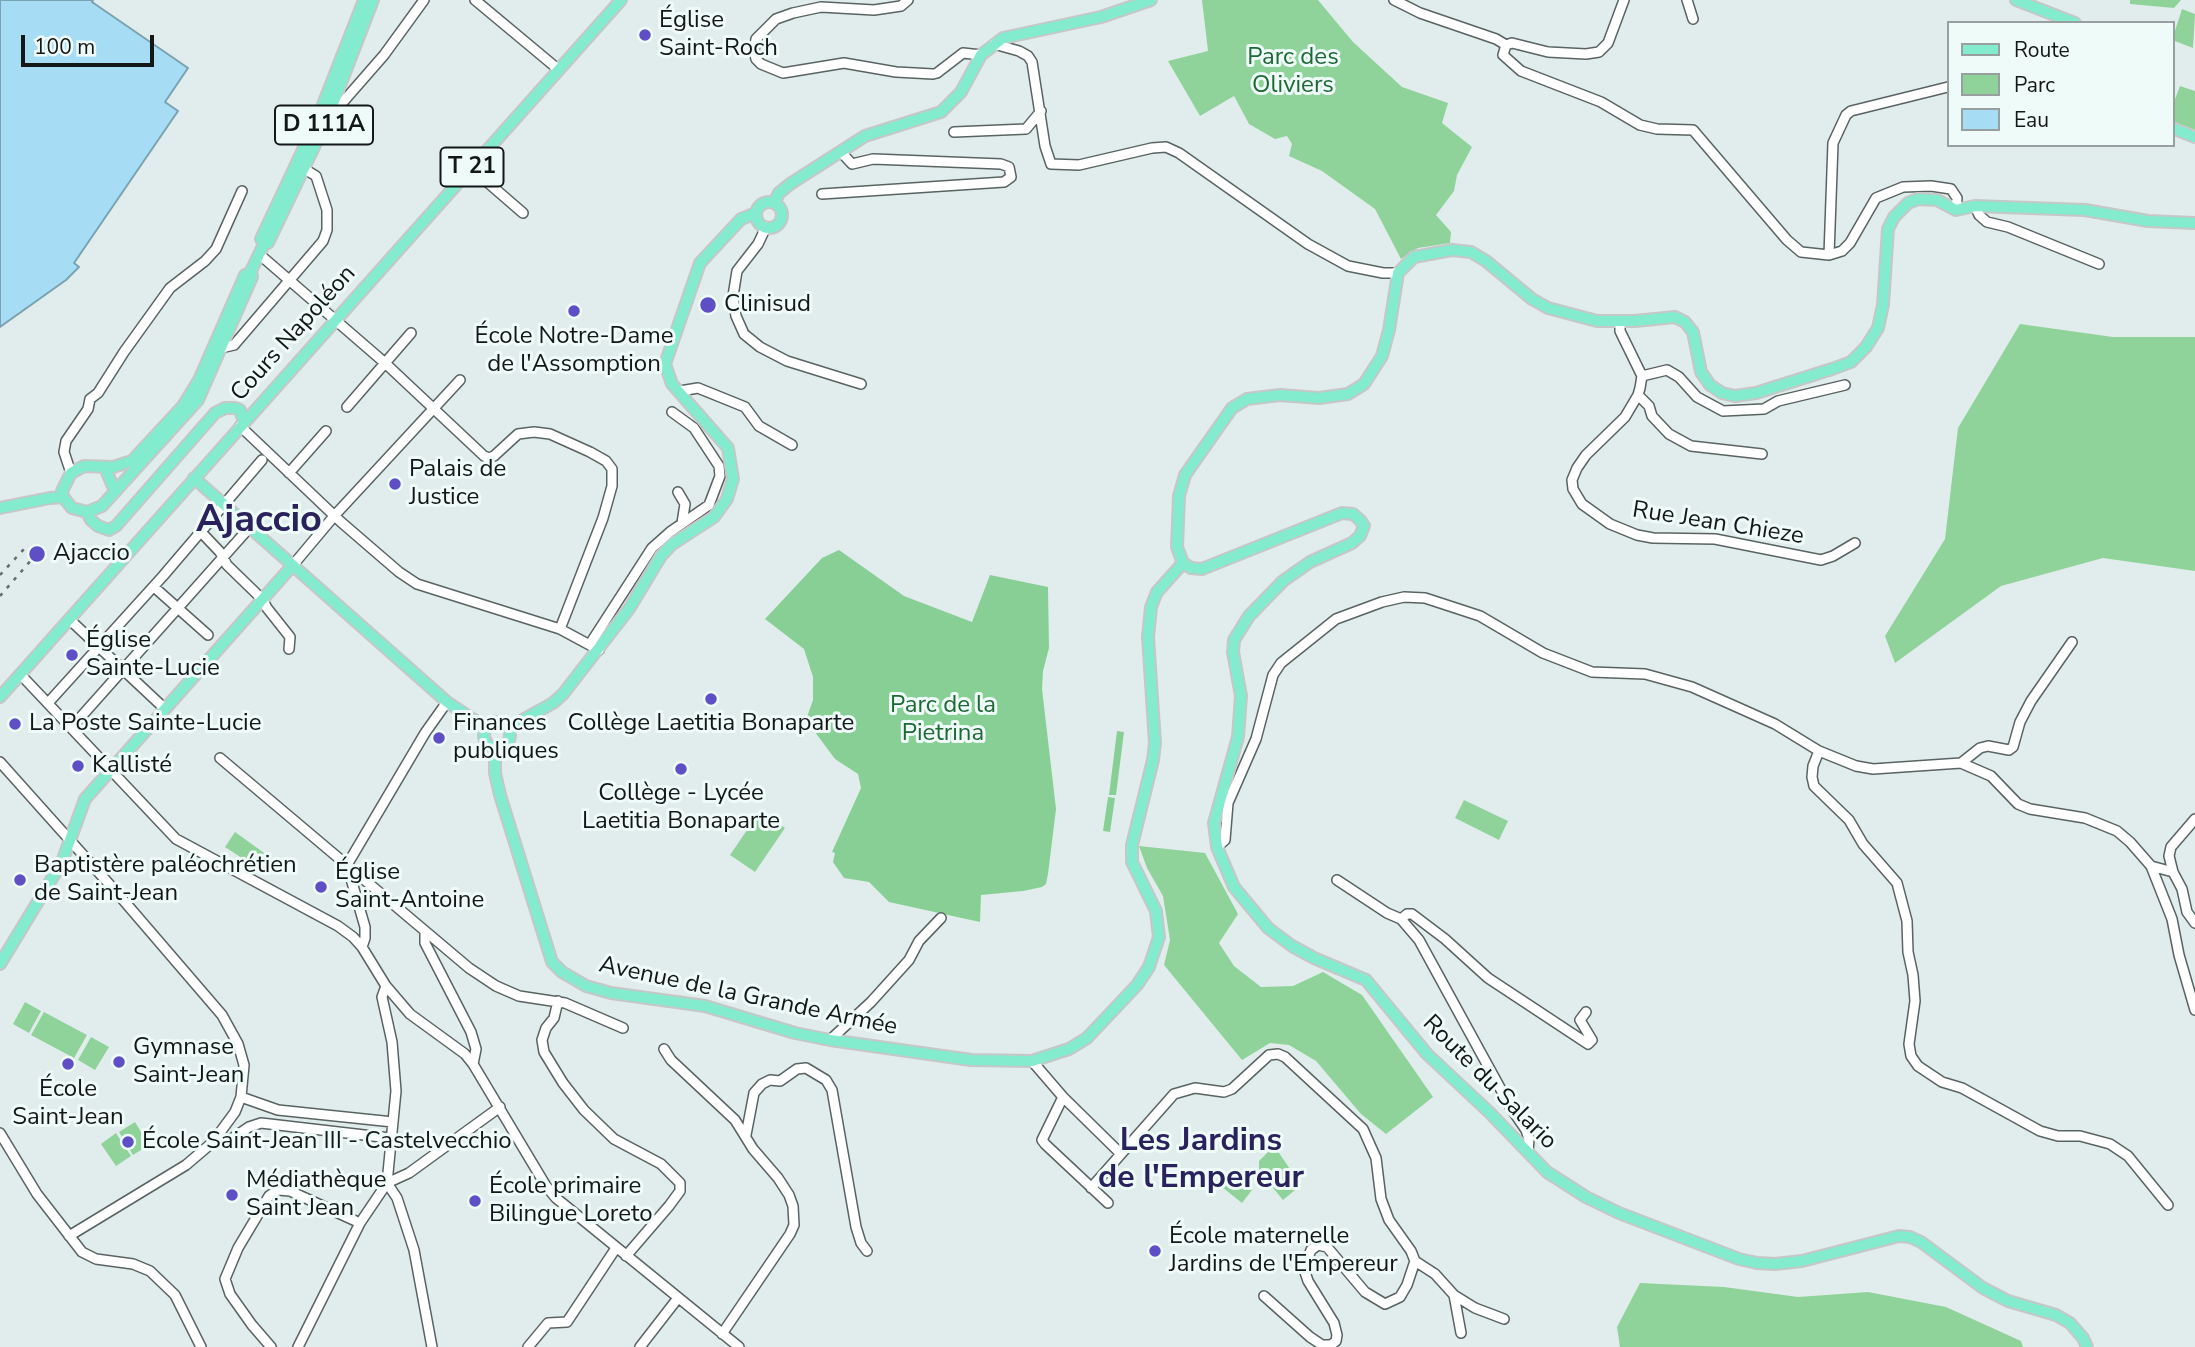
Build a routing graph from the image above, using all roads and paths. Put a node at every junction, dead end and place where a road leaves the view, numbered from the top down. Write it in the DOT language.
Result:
graph roads {
  1 [pos="364,0"];
  2 [pos="373,0"];
  3 [pos="424,0"];
  4 [pos="475,0"];
  5 [pos="621,0"];
  6 [pos="908,0"];
  7 [pos="1151,0"];
  8 [pos="1394,0"];
  9 [pos="1624,0"];
  10 [pos="1688,0"];
  11 [pos="2016,0"];
  12 [pos="1693,19"];
  13 [pos="2070,21"];
  14 [pos="994,44"];
  15 [pos="1506,45"];
  16 [pos="981,55"];
  17 [pos="559,70"];
  18 [pos="1946,87"];
  19 [pos="1041,111"];
  20 [pos="326,122"];
  21 [pos="2174,129"];
  22 [pos="954,132"];
  23 [pos="2195,137"];
  24 [pos="841,152"];
  25 [pos="300,166"];
  26 [pos="471,168"];
  27 [pos="242,191"];
  28 [pos="822,194"];
  29 [pos="774,203"];
  30 [pos="1975,206"];
  31 [pos="1956,210"];
  32 [pos="756,213"];
  33 [pos="523,214"];
  34 [pos="2195,223"];
  35 [pos="766,227"];
  36 [pos="261,249"];
  37 [pos="1829,255"];
  38 [pos="2099,264"];
  39 [pos="250,273"];
  40 [pos="1398,273"];
  41 [pos="289,280"];
  42 [pos="336,320"];
  43 [pos="1620,321"];
  44 [pos="411,333"];
  45 [pos="221,348"];
  46 [pos="385,363"];
  47 [pos="1642,376"];
  48 [pos="460,380"];
  49 [pos="861,384"];
  50 [pos="1845,385"];
  51 [pos="680,391"];
  52 [pos="1639,396"];
  53 [pos="347,407"];
  54 [pos="433,408"];
  55 [pos="672,412"];
  56 [pos="242,424"];
  57 [pos="326,431"];
  58 [pos="792,445"];
  59 [pos="1762,454"];
  60 [pos="262,460"];
  61 [pos="105,468"];
  62 [pos="71,473"];
  63 [pos="289,473"];
  64 [pos="194,478"];
  65 [pos="115,491"];
  66 [pos="678,492"];
  67 [pos="63,497"];
  68 [pos="223,504"];
  69 [pos="0,508"];
  70 [pos="87,512"];
  71 [pos="335,515"];
  72 [pos="682,523"];
  73 [pos="250,527"];
  74 [pos="201,532"];
  75 [pos="1855,543"];
  76 [pos="224,559"];
  77 [pos="1183,563"];
  78 [pos="293,565"];
  79 [pos="154,587"];
  80 [pos="262,599"];
  81 [pos="179,609"];
  82 [pos="69,620"];
  83 [pos="560,629"];
  84 [pos="208,635"];
  85 [pos="2071,642"];
  86 [pos="597,643"];
  87 [pos="100,647"];
  88 [pos="289,649"];
  89 [pos="123,671"];
  90 [pos="21,674"];
  91 [pos="0,697"];
  92 [pos="447,702"];
  93 [pos="48,703"];
  94 [pos="164,708"];
  95 [pos="71,728"];
  96 [pos="486,728"];
  97 [pos="508,728"];
  98 [pos="495,748"];
  99 [pos="1819,751"];
  100 [pos="220,758"];
  101 [pos="0,762"];
  102 [pos="1961,763"];
  103 [pos="110,770"];
  104 [pos="2195,819"];
  105 [pos="70,841"];
  106 [pos="1217,848"];
  107 [pos="347,865"];
  108 [pos="2151,866"];
  109 [pos="2173,872"];
  110 [pos="1337,880"];
  111 [pos="941,918"];
  112 [pos="1402,919"];
  113 [pos="2195,923"];
  114 [pos="425,931"];
  115 [pos="362,947"];
  116 [pos="0,964"];
  117 [pos="386,986"];
  118 [pos="558,1001"];
  119 [pos="2195,1010"];
  120 [pos="1586,1012"];
  121 [pos="624,1028"];
  122 [pos="830,1040"];
  123 [pos="664,1049"];
  124 [pos="1032,1061"];
  125 [pos="473,1064"];
  126 [pos="241,1097"];
  127 [pos="1063,1097"];
  128 [pos="499,1107"];
  129 [pos="393,1122"];
  130 [pos="0,1133"];
  131 [pos="746,1135"];
  132 [pos="390,1138"];
  133 [pos="213,1142"];
  134 [pos="1528,1152"];
  135 [pos="1120,1153"];
  136 [pos="387,1183"];
  137 [pos="1091,1188"];
  138 [pos="1108,1203"];
  139 [pos="2168,1205"];
  140 [pos="360,1223"];
  141 [pos="69,1236"];
  142 [pos="616,1248"];
  143 [pos="867,1251"];
  144 [pos="626,1256"];
  145 [pos="1415,1261"];
  146 [pos="1454,1295"];
  147 [pos="1264,1296"];
  148 [pos="678,1298"];
  149 [pos="1504,1319"];
  150 [pos="1461,1332"];
  151 [pos="722,1334"];
  152 [pos="201,1347"];
  153 [pos="271,1347"];
  154 [pos="298,1347"];
  155 [pos="432,1347"];
  156 [pos="528,1347"];
  157 [pos="640,1347"];
  158 [pos="739,1347"];
  159 [pos="2087,1347"];
  1 -- 25 [label="main road, D 111A"];
  2 -- 20 [label="main road, D 111A"];
  3 -- 20 [label="street"];
  4 -- 17 [label="street"];
  5 -- 17 [label="main road, Cours Napoléon / T 21"];
  6 -- 16 [label="street"];
  7 -- 14 [label="main road"];
  8 -- 15 [label="street"];
  9 -- 15 [label="street"];
  10 -- 12 [label="street"];
  11 -- 13 [label="main road"];
  14 -- 16 [label="main road"];
  14 -- 19 [label="street"];
  15 -- 37 [label="street"];
  16 -- 24 [label="main road"];
  17 -- 26 [label="main road, Cours Napoléon / T 21"];
  18 -- 37 [label="street"];
  19 -- 22 [label="street"];
  19 -- 40 [label="street"];
  20 -- 25 [label="main road, D 111A"];
  21 -- 23 [label="main road"];
  24 -- 28 [label="street"];
  24 -- 29 [label="main road"];
  25 -- 36 [label="main road, D 111A"];
  25 -- 41 [label="street"];
  26 -- 33 [label="street"];
  26 -- 42 [label="main road, Cours Napoléon / T 21"];
  27 -- 62 [label="street"];
  29 -- 32 [label="main road"];
  29 -- 35 [label="main road"];
  30 -- 31 [label="main road"];
  30 -- 34 [label="main road"];
  30 -- 38 [label="street"];
  31 -- 37 [label="street"];
  31 -- 43 [label="main road"];
  32 -- 35 [label="main road"];
  32 -- 51 [label="main road"];
  35 -- 49 [label="street"];
  36 -- 39 [label="main road, D 111A"];
  36 -- 41 [label="street"];
  39 -- 45 [label="main road, D 111A"];
  39 -- 61 [label="main road, D 111A"];
  40 -- 43 [label="main road"];
  40 -- 77 [label="main road"];
  41 -- 42 [label="street"];
  41 -- 45 [label="street"];
  42 -- 46 [label="street"];
  42 -- 56 [label="main road, Cours Napoléon / T 21"];
  43 -- 47 [label="street"];
  44 -- 46 [label="street"];
  45 -- 65 [label="main road, D 111A"];
  46 -- 53 [label="street"];
  46 -- 54 [label="street"];
  47 -- 50 [label="street"];
  47 -- 52 [label="street, Rue Jean Chieze"];
  48 -- 54 [label="street"];
  51 -- 58 [label="street"];
  51 -- 86 [label="main road"];
  52 -- 59 [label="street"];
  52 -- 75 [label="street, Rue Jean Chieze"];
  54 -- 71 [label="street"];
  54 -- 83 [label="street"];
  55 -- 72 [label="street"];
  56 -- 63 [label="street"];
  56 -- 64 [label="main road, Cours Napoléon / T 21"];
  56 -- 70 [label="main road"];
  57 -- 63 [label="street"];
  60 -- 68 [label="street"];
  61 -- 62 [label="main road, D 111A"];
  61 -- 65 [label="main road"];
  62 -- 67 [label="main road"];
  63 -- 71 [label="street"];
  64 -- 68 [label="main road"];
  64 -- 82 [label="main road, Cours Napoléon / T 21"];
  65 -- 70 [label="main road, D 111A"];
  66 -- 72 [label="street"];
  67 -- 69 [label="main road"];
  67 -- 70 [label="main road"];
  68 -- 73 [label="main road"];
  68 -- 74 [label="street"];
  71 -- 78 [label="street"];
  71 -- 83 [label="street"];
  72 -- 86 [label="street"];
  73 -- 76 [label="street"];
  73 -- 78 [label="main road"];
  74 -- 76 [label="street"];
  74 -- 79 [label="street"];
  76 -- 80 [label="street"];
  76 -- 81 [label="street"];
  77 -- 106 [label="main road, Route du Salario"];
  77 -- 124 [label="main road, Avenue de la Grande Armée"];
  78 -- 80 [label="main road"];
  78 -- 92 [label="main road"];
  79 -- 81 [label="street"];
  79 -- 87 [label="street"];
  80 -- 88 [label="street"];
  80 -- 94 [label="main road"];
  81 -- 84 [label="street"];
  81 -- 89 [label="street"];
  82 -- 87 [label="street"];
  82 -- 90 [label="main road, Cours Napoléon / T 21"];
  83 -- 86 [label="street"];
  85 -- 102 [label="street"];
  86 -- 97 [label="main road"];
  87 -- 89 [label="street"];
  87 -- 93 [label="street"];
  89 -- 94 [label="street"];
  89 -- 95 [label="street"];
  90 -- 91 [label="main road, Cours Napoléon / T 21"];
  90 -- 93 [label="street"];
  92 -- 96 [label="main road"];
  92 -- 107 [label="street"];
  93 -- 95 [label="street"];
  94 -- 103 [label="main road"];
  95 -- 103 [label="street"];
  96 -- 97 [label="main road"];
  96 -- 98 [label="main road"];
  97 -- 98 [label="main road"];
  98 -- 122 [label="main road, Avenue de la Grande Armée"];
  99 -- 102 [label="street"];
  99 -- 106 [label="street"];
  99 -- 139 [label="street"];
  100 -- 107 [label="street"];
  101 -- 105 [label="street"];
  102 -- 108 [label="street"];
  103 -- 105 [label="main road"];
  103 -- 115 [label="street"];
  104 -- 109 [label="street"];
  105 -- 116 [label="main road"];
  105 -- 126 [label="street"];
  106 -- 134 [label="main road, Route du Salario"];
  107 -- 114 [label="street"];
  107 -- 115 [label="street"];
  108 -- 109 [label="street"];
  108 -- 119 [label="street"];
  109 -- 113 [label="street"];
  110 -- 112 [label="street"];
  111 -- 122 [label="street"];
  112 -- 120 [label="street"];
  112 -- 134 [label="street"];
  114 -- 118 [label="street"];
  114 -- 125 [label="street"];
  115 -- 117 [label="street"];
  117 -- 125 [label="street"];
  117 -- 129 [label="street"];
  118 -- 121 [label="street"];
  118 -- 144 [label="street"];
  122 -- 124 [label="main road, Avenue de la Grande Armée"];
  123 -- 131 [label="street"];
  124 -- 127 [label="street"];
  125 -- 128 [label="street"];
  126 -- 129 [label="street"];
  126 -- 133 [label="street"];
  127 -- 135 [label="street"];
  127 -- 137 [label="street"];
  128 -- 136 [label="street"];
  128 -- 142 [label="street"];
  129 -- 132 [label="street"];
  130 -- 141 [label="street"];
  131 -- 143 [label="street"];
  131 -- 151 [label="street"];
  132 -- 133 [label="street"];
  132 -- 136 [label="street"];
  133 -- 141 [label="street"];
  134 -- 159 [label="main road, Route du Salario"];
  135 -- 137 [label="street"];
  135 -- 145 [label="street"];
  136 -- 140 [label="street"];
  136 -- 155 [label="street"];
  137 -- 138 [label="street"];
  140 -- 153 [label="street"];
  140 -- 154 [label="street"];
  141 -- 152 [label="street"];
  142 -- 144 [label="street"];
  142 -- 156 [label="street"];
  144 -- 148 [label="street"];
  145 -- 146 [label="street"];
  145 -- 147 [label="street"];
  146 -- 149 [label="street"];
  146 -- 150 [label="street"];
  148 -- 151 [label="street"];
  148 -- 157 [label="street"];
  151 -- 158 [label="street"];
}
